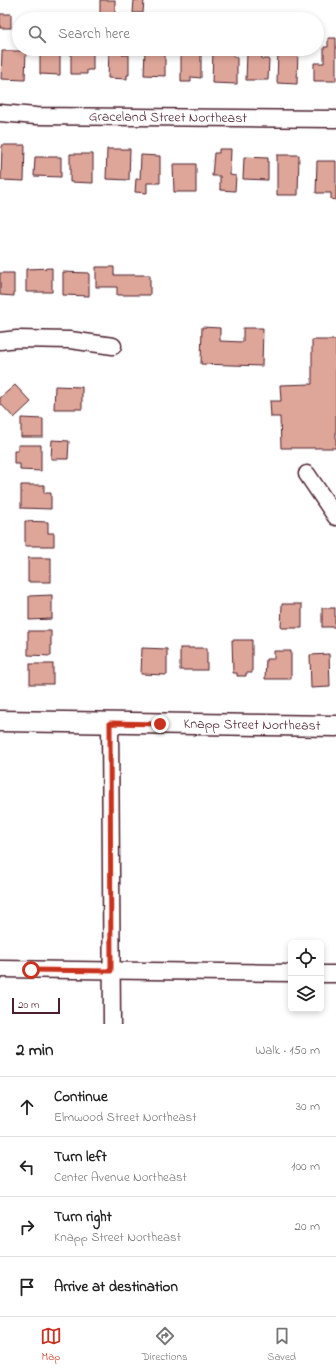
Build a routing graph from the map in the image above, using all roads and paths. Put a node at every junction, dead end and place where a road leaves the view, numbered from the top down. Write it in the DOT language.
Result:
graph roads {
  1 [pos="0,113"];
  2 [pos="336,119"];
  3 [pos="0,341"];
  4 [pos="113,346"];
  5 [pos="307,474"];
  6 [pos="336,517"];
  7 [pos="0,721"];
  8 [pos="110,723"];
  9 [pos="336,726"];
  10 [pos="0,969"];
  11 [pos="111,971"];
  12 [pos="288,973"];
  13 [pos="324,974"];
  14 [pos="336,974"];
  15 [pos="112,1024"];
  1 -- 2 [label="street, Graceland Street Northeast"];
  3 -- 4 [label="street"];
  5 -- 6 [label="street"];
  7 -- 8 [label="street, Knapp Street Northeast"];
  8 -- 9 [label="street, Knapp Street Northeast"];
  8 -- 11 [label="street"];
  10 -- 11 [label="street"];
  11 -- 12 [label="street"];
  11 -- 15 [label="street"];
  13 -- 14 [label="street"];
}
